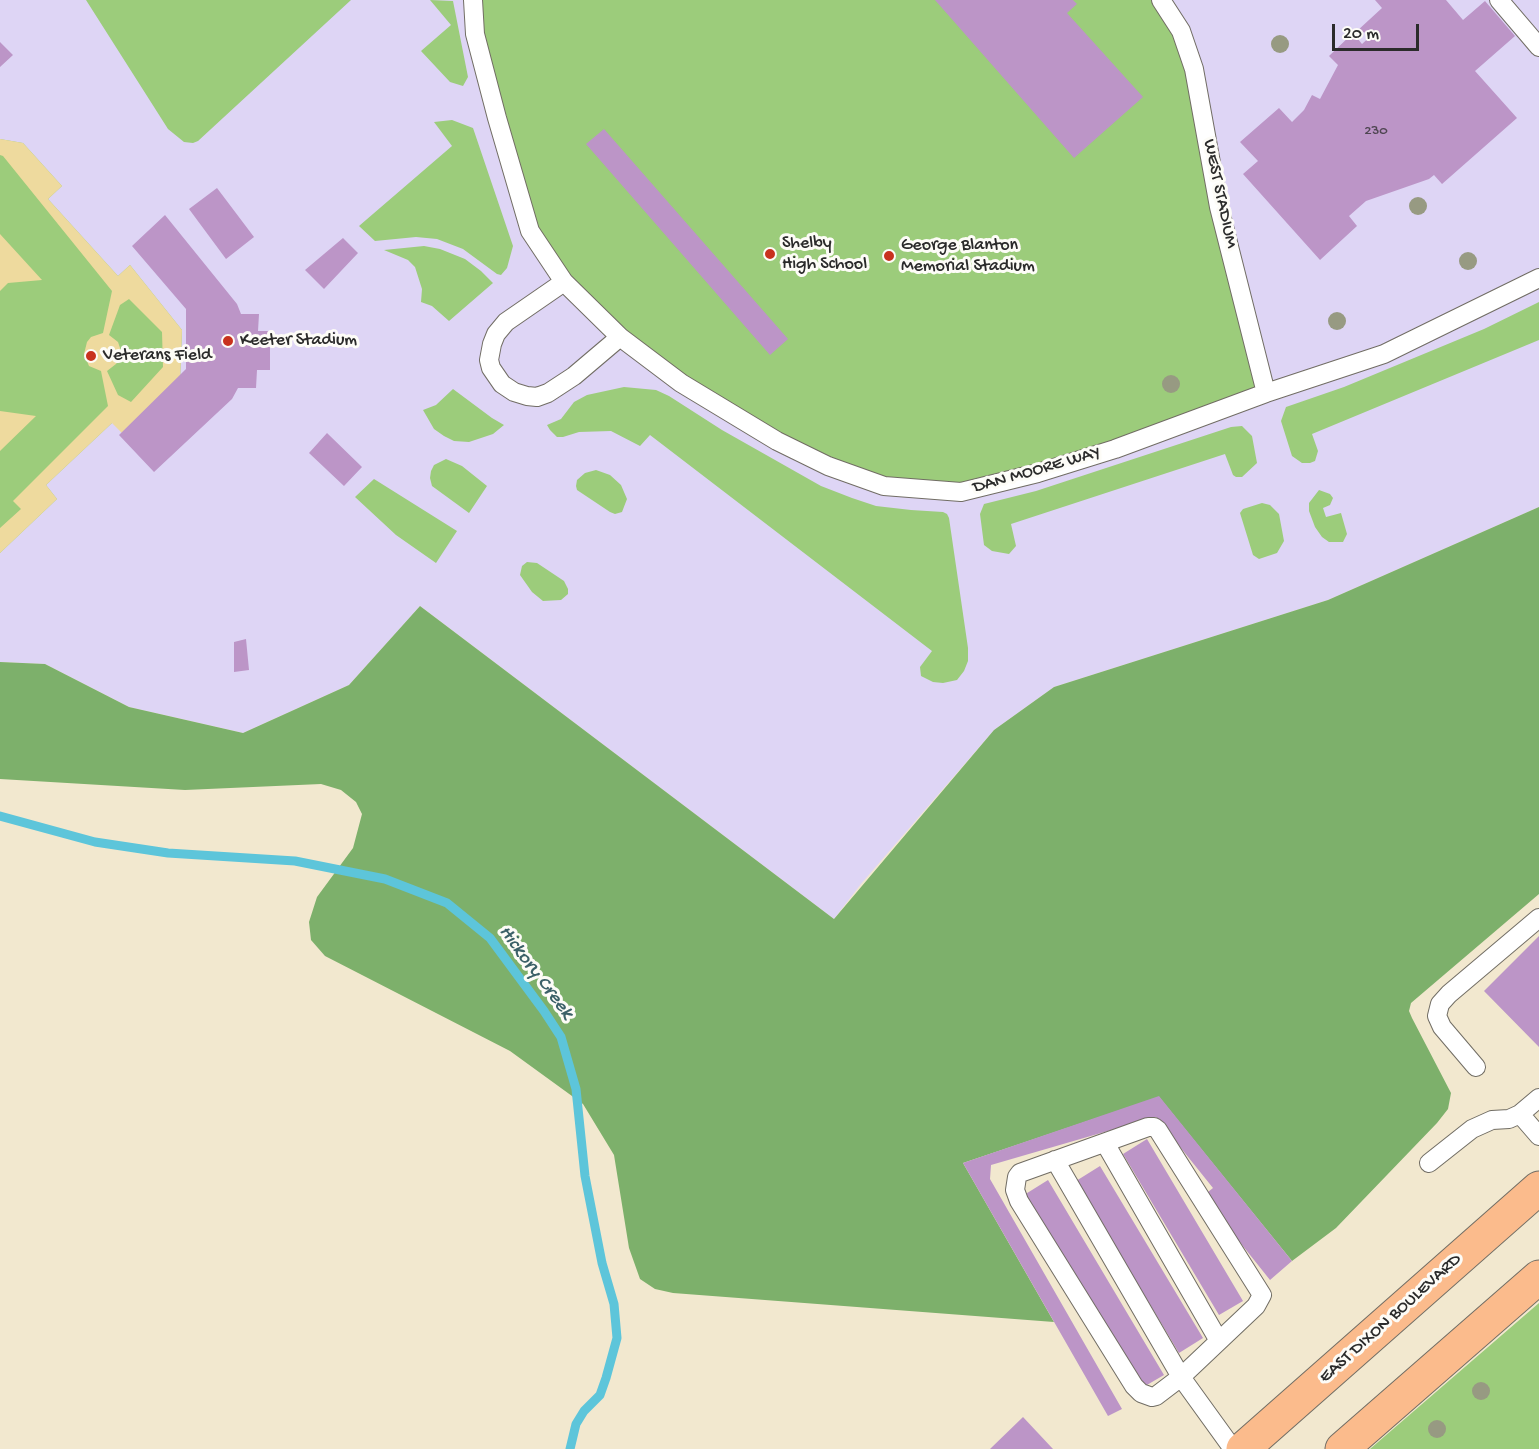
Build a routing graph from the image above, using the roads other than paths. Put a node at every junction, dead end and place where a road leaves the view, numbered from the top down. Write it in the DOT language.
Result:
graph roads {
  1 [pos="473,0"];
  2 [pos="1161,0"];
  3 [pos="1499,0"];
  4 [pos="1539,47"];
  5 [pos="1539,278"];
  6 [pos="564,282"];
  7 [pos="620,337"];
  8 [pos="1266,393"];
  9 [pos="1539,918"];
  10 [pos="1476,1066"];
  11 [pos="1539,1098"];
  12 [pos="1520,1114"];
  13 [pos="1539,1136"];
  14 [pos="1105,1143"];
  15 [pos="1055,1160"];
  16 [pos="1429,1163"];
  17 [pos="1539,1188"];
  18 [pos="1539,1277"];
  19 [pos="1219,1341"];
  20 [pos="1181,1377"];
  21 [pos="1233,1449"];
  22 [pos="1243,1449"];
  23 [pos="1342,1449"];
  1 -- 6 [label="lane, DAN MOORE WAY"];
  2 -- 8 [label="lane, WEST STADIUM"];
  3 -- 4 [label="lane"];
  5 -- 8 [label="lane, DAN MOORE WAY"];
  6 -- 7 [label="lane, DAN MOORE WAY"];
  6 -- 7 [label="lane"];
  7 -- 8 [label="lane, DAN MOORE WAY"];
  9 -- 10 [label="lane"];
  11 -- 12 [label="lane"];
  12 -- 13 [label="lane"];
  12 -- 16 [label="lane"];
  14 -- 15 [label="lane"];
  14 -- 19 [label="lane"];
  14 -- 19 [label="lane"];
  15 -- 20 [label="lane"];
  15 -- 20 [label="lane"];
  17 -- 22 [label="highway, EAST DIXON BOULEVARD"];
  18 -- 23 [label="highway"];
  19 -- 20 [label="lane"];
  20 -- 21 [label="lane"];
}
